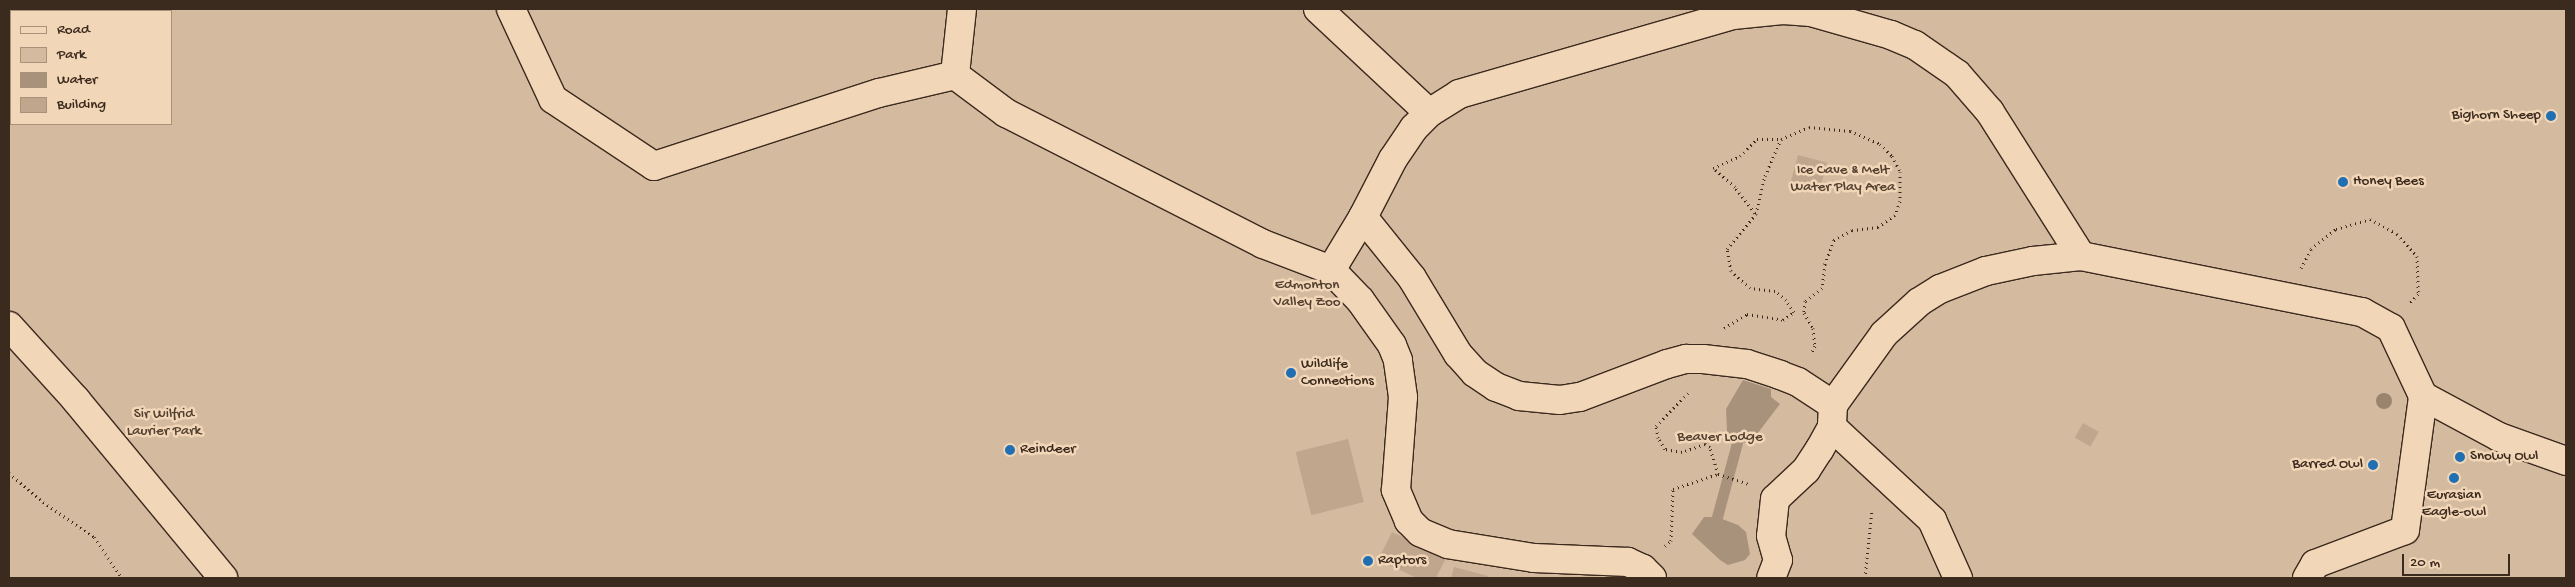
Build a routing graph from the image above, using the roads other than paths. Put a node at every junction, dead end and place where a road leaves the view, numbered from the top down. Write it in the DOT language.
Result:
graph roads {
  1 [pos="511,9"];
  2 [pos="962,9"];
  3 [pos="1318,9"];
  4 [pos="955,75"];
  5 [pos="1429,113"];
  6 [pos="1362,217"];
  7 [pos="2081,256"];
  8 [pos="1331,270"];
  9 [pos="9,326"];
  10 [pos="2423,396"];
  11 [pos="1832,416"];
  12 [pos="2566,461"];
  13 [pos="1647,574"];
  14 [pos="223,578"];
  15 [pos="1771,578"];
  16 [pos="1958,578"];
  17 [pos="2307,578"];
  1 -- 4 [label="street"];
  2 -- 4 [label="street"];
  3 -- 5 [label="street"];
  4 -- 8 [label="street"];
  5 -- 6 [label="street"];
  5 -- 7 [label="street"];
  6 -- 8 [label="street"];
  6 -- 11 [label="street"];
  7 -- 10 [label="street"];
  7 -- 11 [label="street"];
  8 -- 13 [label="street"];
  9 -- 14 [label="street"];
  10 -- 12 [label="street"];
  10 -- 17 [label="street"];
  11 -- 15 [label="street"];
  11 -- 16 [label="street"];
}
